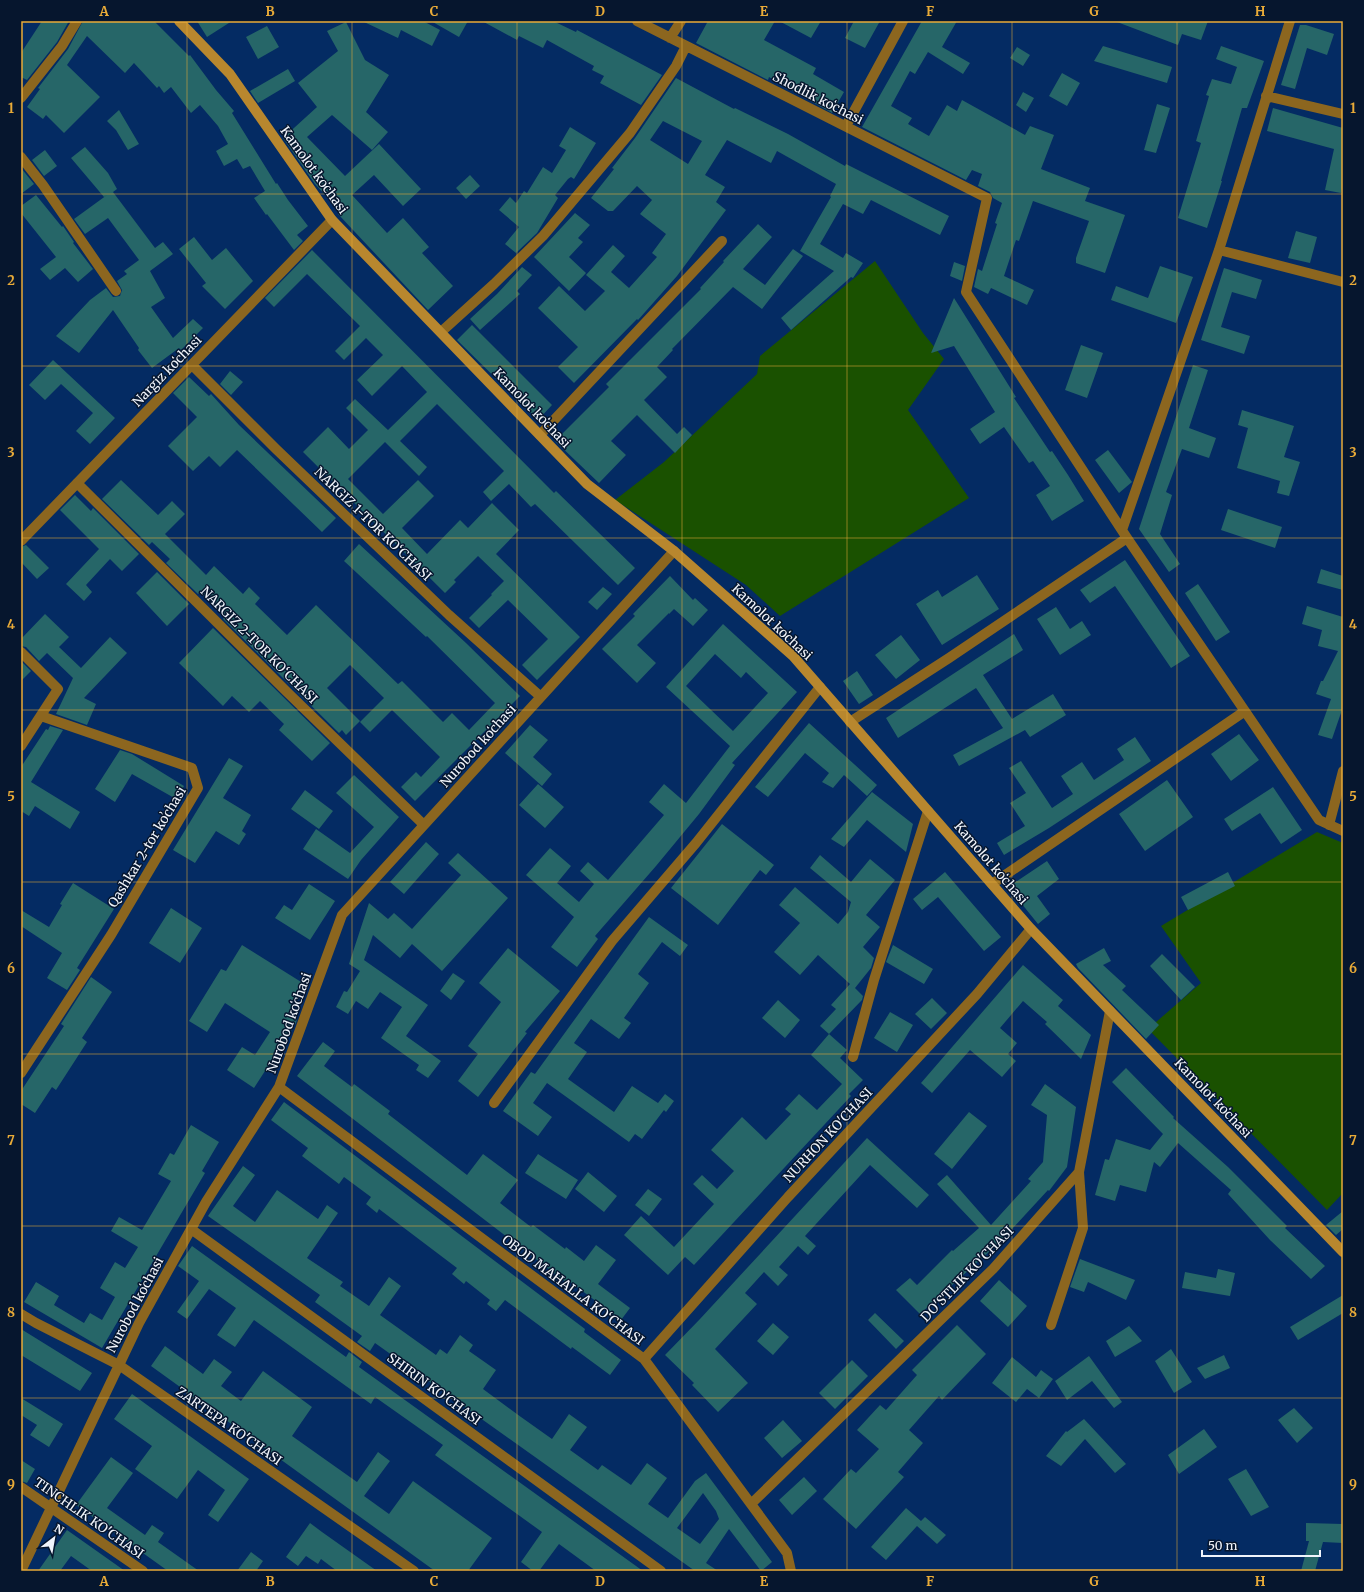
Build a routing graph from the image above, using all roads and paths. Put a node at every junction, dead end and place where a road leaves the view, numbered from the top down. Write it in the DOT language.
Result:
graph roads {
  1 [pos="77,21"];
  2 [pos="179,21"];
  3 [pos="637,21"];
  4 [pos="681,21"];
  5 [pos="903,21"];
  6 [pos="1290,21"];
  7 [pos="670,38"];
  8 [pos="686,46"];
  9 [pos="1266,96"];
  10 [pos="21,98"];
  11 [pos="1343,114"];
  12 [pos="846,126"];
  13 [pos="21,157"];
  14 [pos="332,220"];
  15 [pos="722,241"];
  16 [pos="1219,250"];
  17 [pos="1343,282"];
  18 [pos="116,291"];
  19 [pos="441,332"];
  20 [pos="192,365"];
  21 [pos="540,435"];
  22 [pos="78,483"];
  23 [pos="1125,534"];
  24 [pos="21,541"];
  25 [pos="674,551"];
  26 [pos="21,652"];
  27 [pos="820,687"];
  28 [pos="541,697"];
  29 [pos="1245,711"];
  30 [pos="41,716"];
  31 [pos="850,722"];
  32 [pos="21,746"];
  33 [pos="1343,771"];
  34 [pos="928,811"];
  35 [pos="424,825"];
  36 [pos="1329,825"];
  37 [pos="1343,831"];
  38 [pos="992,884"];
  39 [pos="1032,929"];
  40 [pos="1110,1011"];
  41 [pos="853,1057"];
  42 [pos="21,1073"];
  43 [pos="279,1088"];
  44 [pos="494,1103"];
  45 [pos="1079,1172"];
  46 [pos="191,1229"];
  47 [pos="1343,1252"];
  48 [pos="21,1314"];
  49 [pos="1051,1325"];
  50 [pos="644,1359"];
  51 [pos="119,1365"];
  52 [pos="21,1487"];
  53 [pos="752,1504"];
  54 [pos="51,1507"];
  55 [pos="21,1571"];
  56 [pos="143,1571"];
  57 [pos="414,1571"];
  58 [pos="661,1571"];
  59 [pos="791,1571"];
  1 -- 10 [label="street"];
  2 -- 14 [label="street, Kamolot koʻchasi"];
  3 -- 7 [label="street, Shodlik koʻchasi"];
  4 -- 7 [label="street"];
  5 -- 12 [label="street"];
  6 -- 9 [label="street"];
  7 -- 8 [label="street, Shodlik koʻchasi"];
  8 -- 12 [label="street, Shodlik koʻchasi"];
  8 -- 19 [label="street"];
  9 -- 11 [label="street"];
  9 -- 16 [label="street"];
  12 -- 23 [label="street, Shodlik koʻchasi"];
  13 -- 18 [label="street"];
  14 -- 19 [label="street, Kamolot koʻchasi"];
  14 -- 20 [label="street, Nargiz koʻchasi"];
  15 -- 21 [label="street"];
  16 -- 17 [label="street"];
  16 -- 23 [label="street"];
  19 -- 21 [label="street, Kamolot koʻchasi"];
  20 -- 22 [label="street, Nargiz koʻchasi"];
  20 -- 28 [label="street, NARGIZ 1-TOR KO‘CHASI"];
  21 -- 25 [label="street, Kamolot koʻchasi"];
  22 -- 24 [label="street, Nargiz koʻchasi"];
  22 -- 35 [label="street, NARGIZ 2-TOR KO‘CHASI"];
  23 -- 29 [label="street"];
  23 -- 31 [label="street"];
  25 -- 27 [label="street, Kamolot koʻchasi"];
  25 -- 28 [label="street, Nurobod koʻchasi"];
  26 -- 30 [label="street"];
  27 -- 31 [label="street, Kamolot koʻchasi"];
  27 -- 44 [label="street"];
  28 -- 35 [label="street, Nurobod koʻchasi"];
  29 -- 36 [label="street"];
  29 -- 38 [label="street"];
  30 -- 32 [label="street"];
  30 -- 42 [label="street, Qashkar 2-tor koʼchasi"];
  31 -- 34 [label="street, Kamolot koʻchasi"];
  33 -- 36 [label="street"];
  34 -- 38 [label="street, Kamolot koʻchasi"];
  34 -- 41 [label="street"];
  35 -- 43 [label="street, Nurobod koʻchasi"];
  36 -- 37 [label="street"];
  38 -- 39 [label="street, Kamolot koʻchasi"];
  39 -- 40 [label="street, Kamolot koʻchasi"];
  39 -- 50 [label="street, NURHON KO'CHASI"];
  40 -- 45 [label="street"];
  40 -- 47 [label="street, Kamolot koʻchasi"];
  43 -- 46 [label="street, Nurobod koʻchasi"];
  43 -- 50 [label="street, OBOD MAHALLA KO‘CHASI"];
  45 -- 49 [label="street"];
  45 -- 53 [label="street, DO'STLIK KO'CHASI"];
  46 -- 51 [label="street, Nurobod koʻchasi"];
  46 -- 58 [label="street, SHIRIN KO'CHASI"];
  48 -- 51 [label="street, ZARTEPA KO'CHASI"];
  50 -- 53 [label="street, OBOD MAHALLA KO‘CHASI"];
  51 -- 54 [label="street, Nurobod koʻchasi"];
  51 -- 57 [label="street, ZARTEPA KO'CHASI"];
  52 -- 54 [label="street, TINCHLIK KO'CHASI"];
  53 -- 59 [label="street, OBOD MAHALLA KO‘CHASI"];
  54 -- 55 [label="street, Nurobod koʻchasi"];
  54 -- 56 [label="street, TINCHLIK KO'CHASI"];
}
